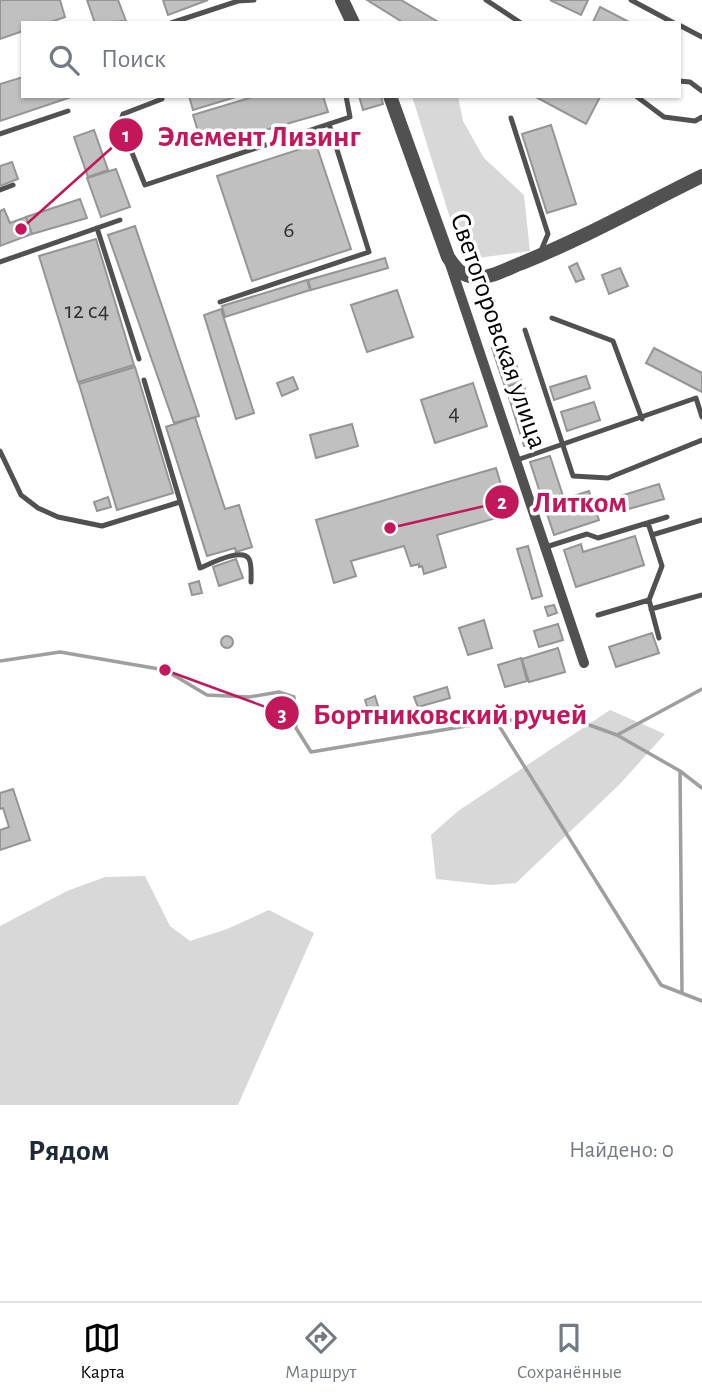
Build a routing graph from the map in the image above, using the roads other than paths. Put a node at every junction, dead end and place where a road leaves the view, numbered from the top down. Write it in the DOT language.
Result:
graph roads {
  1 [pos="254,0"];
  2 [pos="342,0"];
  3 [pos="486,0"];
  4 [pos="631,0"];
  5 [pos="349,20"];
  6 [pos="177,21"];
  7 [pos="518,21"];
  8 [pos="670,21"];
  9 [pos="681,26"];
  10 [pos="702,37"];
  11 [pos="681,81"];
  12 [pos="702,91"];
  13 [pos="161,98"];
  14 [pos="346,98"];
  15 [pos="391,98"];
  16 [pos="640,98"];
  17 [pos="68,111"];
  18 [pos="702,117"];
  19 [pos="511,118"];
  20 [pos="329,124"];
  21 [pos="0,134"];
  22 [pos="702,176"];
  23 [pos="13,185"];
  24 [pos="0,190"];
  25 [pos="120,220"];
  26 [pos="97,228"];
  27 [pos="539,256"];
  28 [pos="447,257"];
  29 [pos="0,262"];
  30 [pos="220,302"];
  31 [pos="552,318"];
  32 [pos="525,330"];
  33 [pos="139,359"];
  34 [pos="144,380"];
  35 [pos="702,417"];
  36 [pos="642,419"];
  37 [pos="702,440"];
  38 [pos="563,445"];
  39 [pos="0,451"];
  40 [pos="517,460"];
  41 [pos="180,502"];
  42 [pos="667,517"];
  43 [pos="702,520"];
  44 [pos="648,523"];
  45 [pos="652,535"];
  46 [pos="545,547"];
  47 [pos="251,582"];
  48 [pos="702,595"];
  49 [pos="649,600"];
  50 [pos="651,609"];
  51 [pos="598,615"];
  52 [pos="659,638"];
  53 [pos="584,663"];
  1 -- 6 [label="lane"];
  2 -- 5 [label="street"];
  3 -- 7 [label="lane"];
  4 -- 8 [label="lane"];
  9 -- 10 [label="lane"];
  11 -- 12 [label="lane"];
  13 -- 20 [label="lane"];
  14 -- 20 [label="lane"];
  15 -- 28 [label="street, Светогоровская улица"];
  16 -- 18 [label="lane"];
  17 -- 21 [label="lane"];
  19 -- 27 [label="lane"];
  20 -- 30 [label="lane"];
  22 -- 27 [label="street"];
  23 -- 24 [label="lane"];
  25 -- 26 [label="lane"];
  26 -- 29 [label="lane"];
  26 -- 33 [label="lane"];
  27 -- 28 [label="street"];
  28 -- 40 [label="street, Светогоровская улица"];
  31 -- 36 [label="lane"];
  32 -- 38 [label="lane"];
  34 -- 41 [label="lane"];
  35 -- 36 [label="lane"];
  36 -- 38 [label="lane"];
  37 -- 38 [label="lane"];
  38 -- 40 [label="lane"];
  39 -- 41 [label="lane"];
  40 -- 46 [label="street, Светогоровская улица"];
  41 -- 47 [label="lane"];
  42 -- 44 [label="lane"];
  43 -- 45 [label="lane"];
  44 -- 45 [label="lane"];
  44 -- 46 [label="lane"];
  45 -- 49 [label="lane"];
  46 -- 53 [label="street, Светогоровская улица"];
  48 -- 50 [label="lane"];
  49 -- 50 [label="lane"];
  49 -- 51 [label="lane"];
  50 -- 52 [label="lane"];
}
